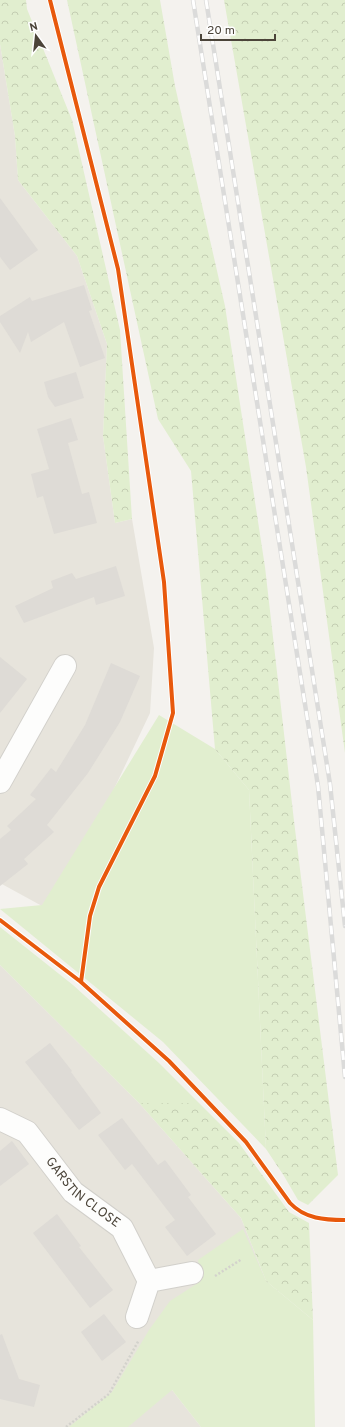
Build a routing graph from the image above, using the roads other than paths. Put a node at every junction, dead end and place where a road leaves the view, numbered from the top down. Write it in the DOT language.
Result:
graph roads {
  1 [pos="65,666"];
  2 [pos="8,749"];
  3 [pos="0,782"];
  4 [pos="0,1118"];
  5 [pos="192,1273"];
  6 [pos="149,1281"];
  7 [pos="137,1317"];
  1 -- 2 [label="street"];
  2 -- 3 [label="street"];
  4 -- 6 [label="street, GARSTIN CLOSE"];
  5 -- 6 [label="street"];
  6 -- 7 [label="street"];
}
